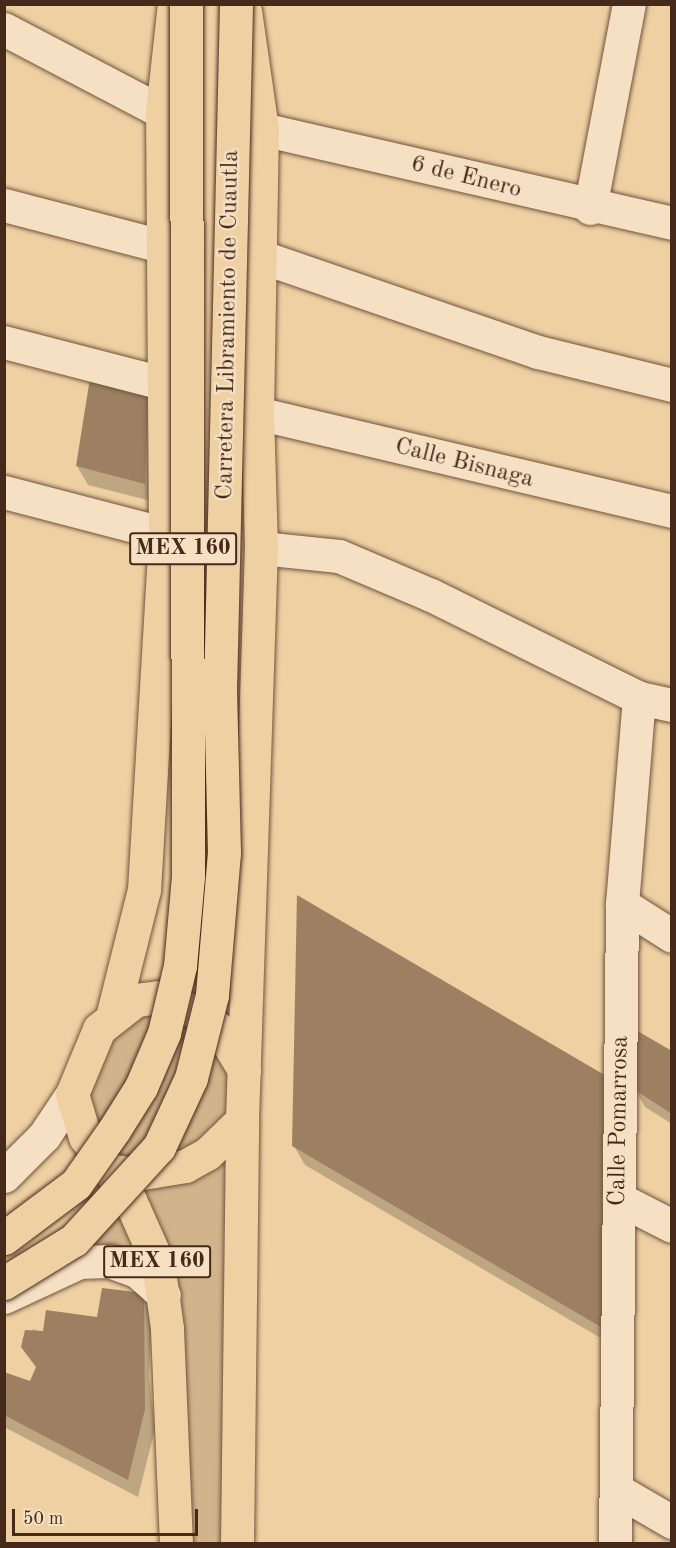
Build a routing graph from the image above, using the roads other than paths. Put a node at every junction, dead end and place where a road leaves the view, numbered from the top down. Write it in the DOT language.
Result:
graph roads {
  1 [pos="174,4"];
  2 [pos="186,4"];
  3 [pos="236,4"];
  4 [pos="244,4"];
  5 [pos="629,4"];
  6 [pos="4,29"];
  7 [pos="162,112"];
  8 [pos="262,129"];
  9 [pos="4,205"];
  10 [pos="590,208"];
  11 [pos="672,223"];
  12 [pos="165,247"];
  13 [pos="259,256"];
  14 [pos="4,342"];
  15 [pos="163,383"];
  16 [pos="672,385"];
  17 [pos="257,413"];
  18 [pos="4,492"];
  19 [pos="672,511"];
  20 [pos="165,534"];
  21 [pos="261,548"];
  22 [pos="639,698"];
  23 [pos="672,705"];
  24 [pos="622,904"];
  25 [pos="672,936"];
  26 [pos="113,1013"];
  27 [pos="244,1070"];
  28 [pos="72,1094"];
  29 [pos="242,1120"];
  30 [pos="112,1170"];
  31 [pos="4,1176"];
  32 [pos="619,1198"];
  33 [pos="672,1226"];
  34 [pos="4,1238"];
  35 [pos="4,1283"];
  36 [pos="164,1295"];
  37 [pos="4,1298"];
  38 [pos="616,1491"];
  39 [pos="672,1522"];
  40 [pos="237,1543"];
  41 [pos="176,1544"];
  42 [pos="228,1544"];
  43 [pos="615,1544"];
  1 -- 7 [label="main road, MEX 160"];
  2 -- 34 [label="main road, Carretera Libramiento de Cuautla / MEX 160, bridge"];
  3 -- 35 [label="main road, Carretera Libramiento de Cuautla / MEX 160, bridge"];
  4 -- 8 [label="main road, MEX 160"];
  5 -- 10 [label="street"];
  6 -- 7 [label="street"];
  7 -- 12 [label="main road, MEX 160"];
  8 -- 10 [label="street, 6 de Enero"];
  8 -- 13 [label="main road, MEX 160"];
  9 -- 12 [label="street"];
  10 -- 11 [label="street, 6 de Enero"];
  12 -- 15 [label="main road, MEX 160"];
  13 -- 16 [label="street"];
  13 -- 17 [label="main road, MEX 160"];
  14 -- 15 [label="street"];
  15 -- 20 [label="main road, MEX 160"];
  17 -- 19 [label="street, Calle Bisnaga"];
  17 -- 21 [label="main road, MEX 160"];
  18 -- 20 [label="street"];
  20 -- 26 [label="main road, MEX 160"];
  21 -- 22 [label="street"];
  21 -- 27 [label="main road, MEX 160"];
  22 -- 23 [label="street"];
  22 -- 24 [label="street, Calle Pomarrosa"];
  24 -- 25 [label="street"];
  24 -- 32 [label="street, Calle Pomarrosa"];
  26 -- 27 [label="main road"];
  26 -- 28 [label="main road, MEX 160"];
  27 -- 29 [label="main road, MEX 160"];
  28 -- 30 [label="main road, MEX 160"];
  28 -- 31 [label="street"];
  29 -- 30 [label="main road"];
  29 -- 40 [label="main road, MEX 160"];
  30 -- 36 [label="main road, MEX 160"];
  32 -- 33 [label="street"];
  32 -- 38 [label="street, Calle Pomarrosa"];
  36 -- 37 [label="street"];
  36 -- 41 [label="main road, MEX 160"];
  38 -- 39 [label="street"];
  38 -- 43 [label="street, Calle Pomarrosa"];
  40 -- 42 [label="main road"];
}
